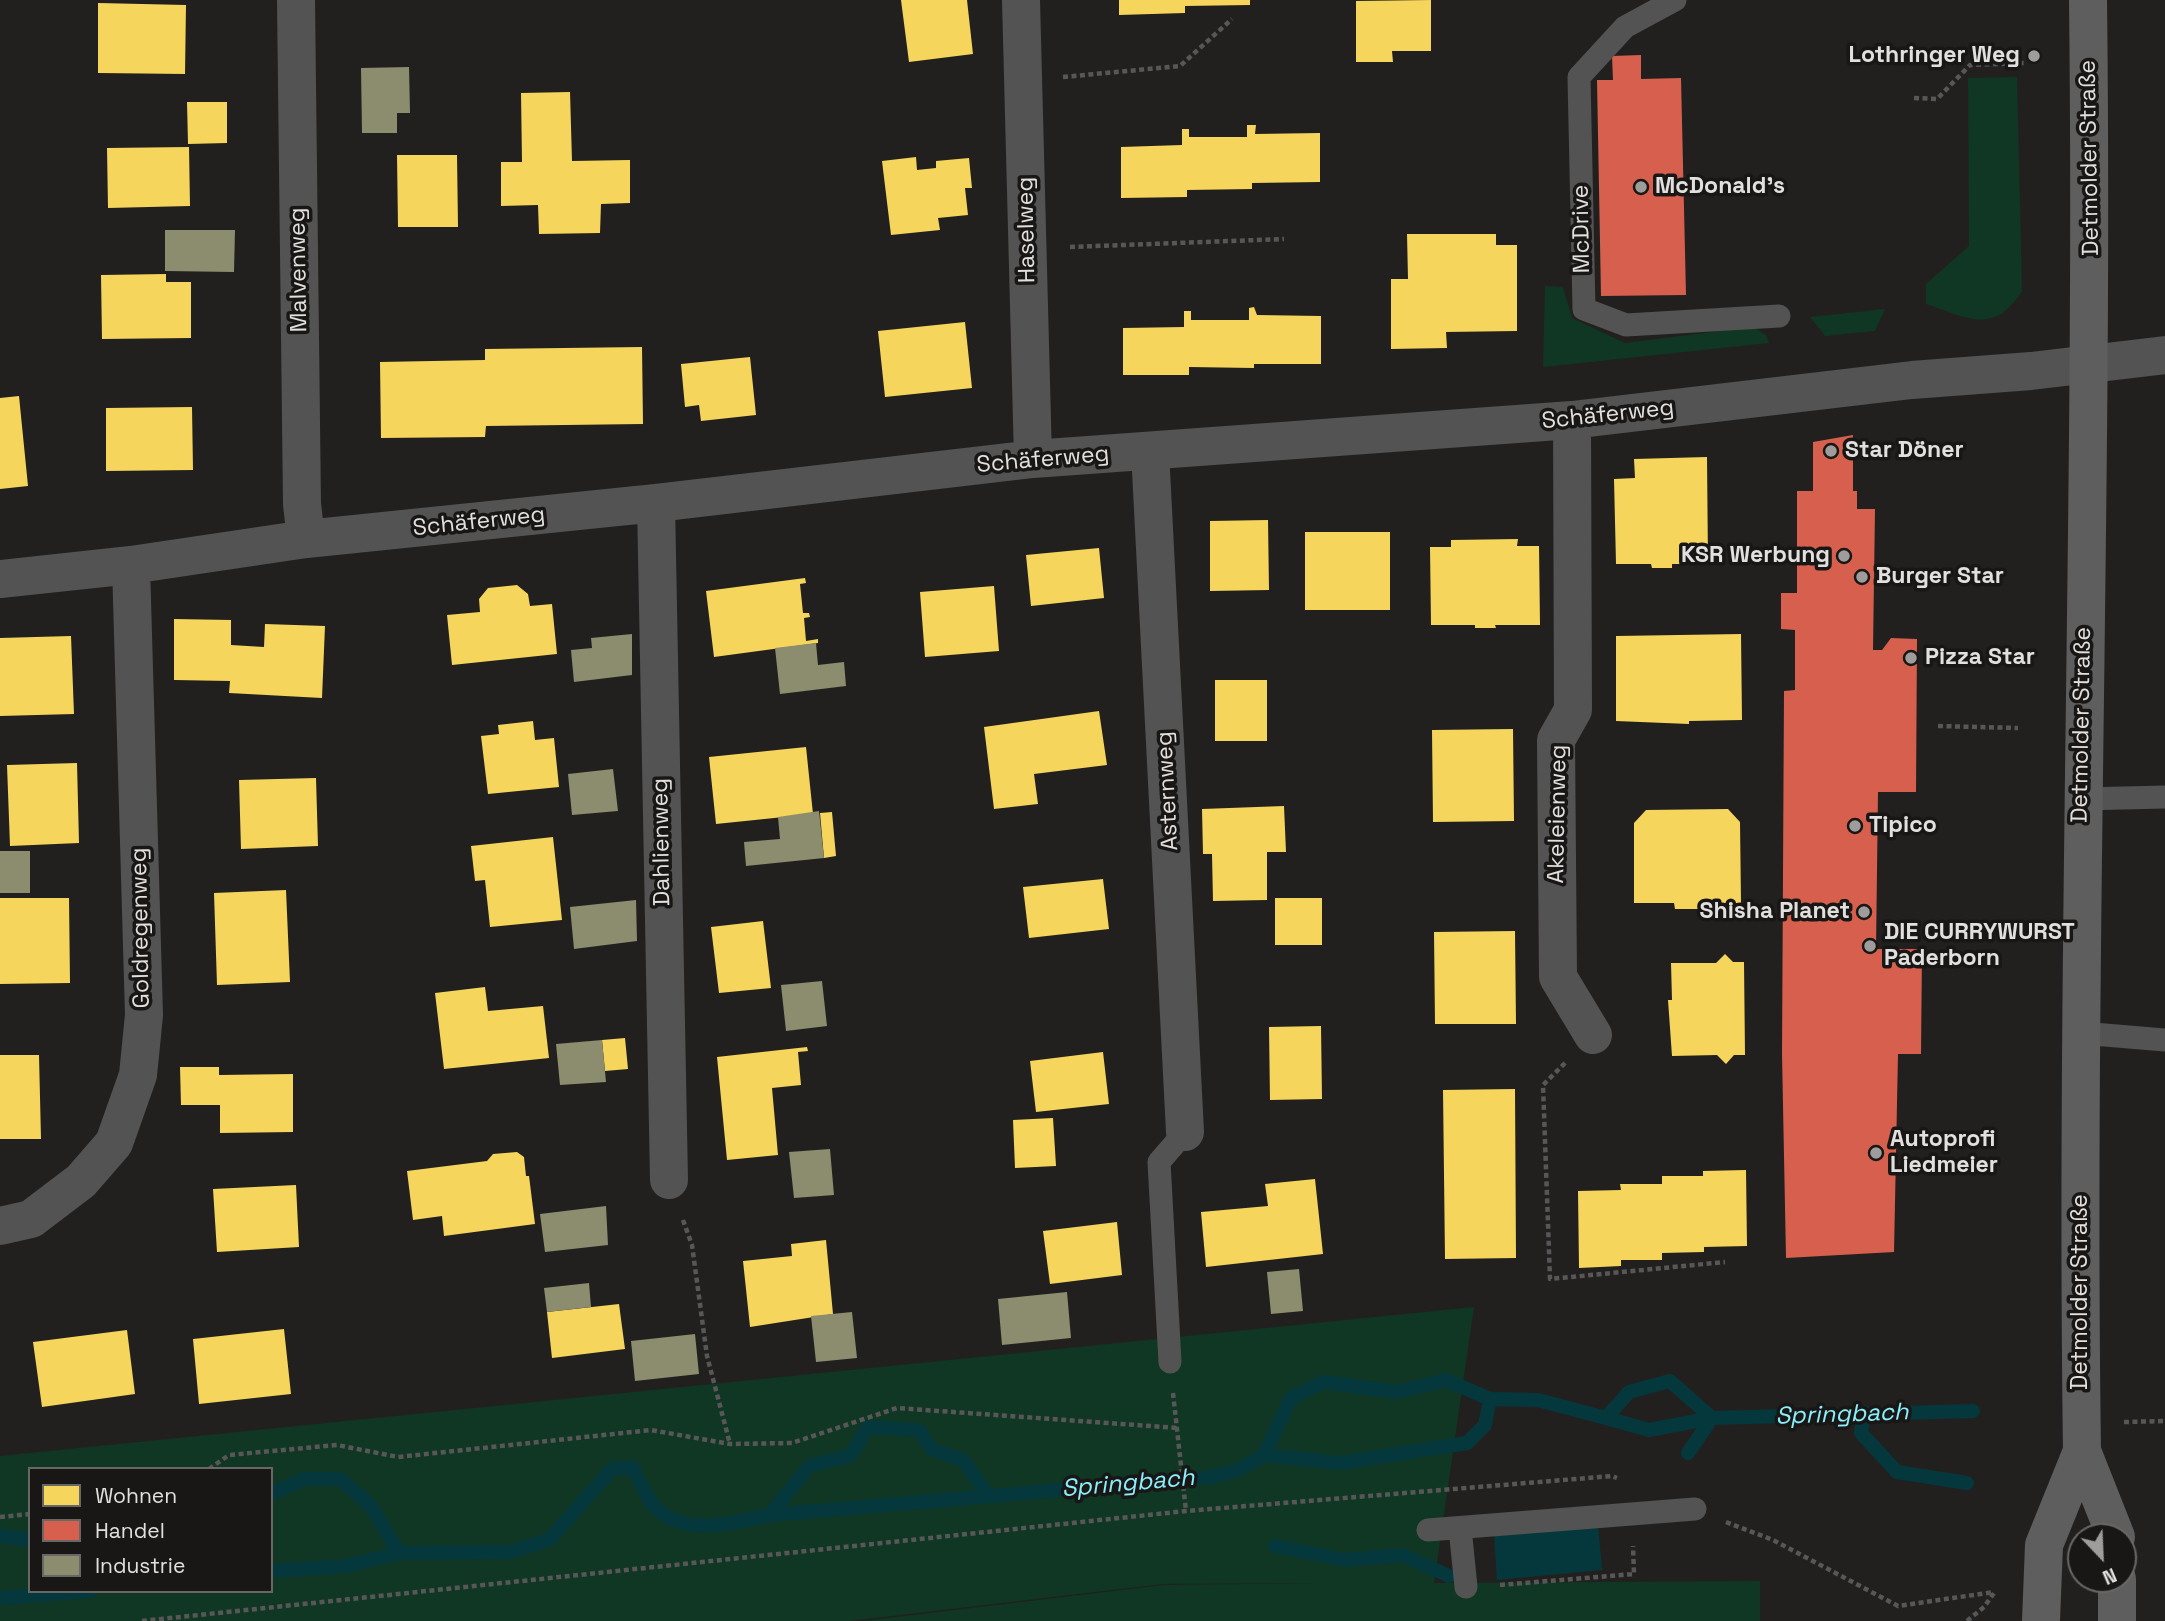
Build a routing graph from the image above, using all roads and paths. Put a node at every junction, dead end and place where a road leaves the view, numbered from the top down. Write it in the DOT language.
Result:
graph roads {
  1 [pos="296,0"];
  2 [pos="1021,0"];
  3 [pos="1675,0"];
  4 [pos="2088,0"];
  5 [pos="1232,19"];
  6 [pos="2027,63"];
  7 [pos="1023,80"];
  8 [pos="1914,98"];
  9 [pos="1284,239"];
  10 [pos="1027,248"];
  11 [pos="1779,316"];
  12 [pos="2165,355"];
  13 [pos="2088,363"];
  14 [pos="1572,420"];
  15 [pos="1150,451"];
  16 [pos="1033,459"];
  17 [pos="656,503"];
  18 [pos="306,540"];
  19 [pos="131,565"];
  20 [pos="0,579"];
  21 [pos="1938,726"];
  22 [pos="2018,728"];
  23 [pos="2165,797"];
  24 [pos="2081,799"];
  25 [pos="2081,1033"];
  26 [pos="1593,1035"];
  27 [pos="2165,1040"];
  28 [pos="1185,1132"];
  29 [pos="669,1180"];
  30 [pos="0,1226"];
  31 [pos="1725,1262"];
  32 [pos="1170,1362"];
  33 [pos="2165,1421"];
  34 [pos="2144,1422"];
  35 [pos="1178,1428"];
  36 [pos="730,1444"];
  37 [pos="2081,1451"];
  38 [pos="212,1467"];
  39 [pos="1624,1481"];
  40 [pos="1695,1509"];
  41 [pos="1186,1511"];
  42 [pos="1631,1513"];
  43 [pos="28,1514"];
  44 [pos="0,1517"];
  45 [pos="2110,1523"];
  46 [pos="1460,1528"];
  47 [pos="1428,1530"];
  48 [pos="1466,1587"];
  49 [pos="2117,1593"];
  50 [pos="142,1621"];
  51 [pos="1968,1621"];
  52 [pos="2041,1621"];
  53 [pos="2117,1621"];
  1 -- 18 [label="street, Malvenweg"];
  2 -- 7 [label="street, Haselweg"];
  3 -- 11 [label="lane, McDrive"];
  4 -- 13 [label="main road, Detmolder Straße"];
  5 -- 7 [label="path"];
  6 -- 8 [label="path"];
  7 -- 10 [label="street, Haselweg"];
  9 -- 10 [label="path"];
  10 -- 16 [label="street, Haselweg"];
  12 -- 13 [label="street"];
  13 -- 14 [label="street, Schäferweg"];
  13 -- 24 [label="main road, Detmolder Straße"];
  14 -- 15 [label="street, Schäferweg"];
  14 -- 26 [label="street, Akeleienweg"];
  15 -- 16 [label="street, Schäferweg"];
  15 -- 28 [label="street, Asternweg"];
  16 -- 17 [label="street, Schäferweg"];
  17 -- 18 [label="street, Schäferweg"];
  17 -- 29 [label="street, Dahlienweg"];
  18 -- 19 [label="street, Schäferweg"];
  19 -- 20 [label="street, Schäferweg"];
  19 -- 30 [label="street, Goldregenweg"];
  21 -- 22 [label="path"];
  23 -- 24 [label="lane"];
  24 -- 25 [label="main road, Detmolder Straße"];
  25 -- 27 [label="lane"];
  25 -- 37 [label="main road, Detmolder Straße"];
  26 -- 31 [label="path"];
  28 -- 32 [label="lane"];
  29 -- 36 [label="path"];
  32 -- 35 [label="path"];
  33 -- 34 [label="path"];
  35 -- 36 [label="path"];
  35 -- 41 [label="path"];
  36 -- 38 [label="path"];
  37 -- 45 [label="main road, Detmolder Straße"];
  37 -- 52 [label="main road, Detmolder Straße"];
  39 -- 41 [label="path"];
  40 -- 42 [label="lane"];
  40 -- 51 [label="path"];
  41 -- 50 [label="path"];
  42 -- 46 [label="lane"];
  42 -- 48 [label="path"];
  43 -- 44 [label="path"];
  46 -- 47 [label="lane"];
  46 -- 48 [label="lane"];
  49 -- 53 [label="main road"];
}
